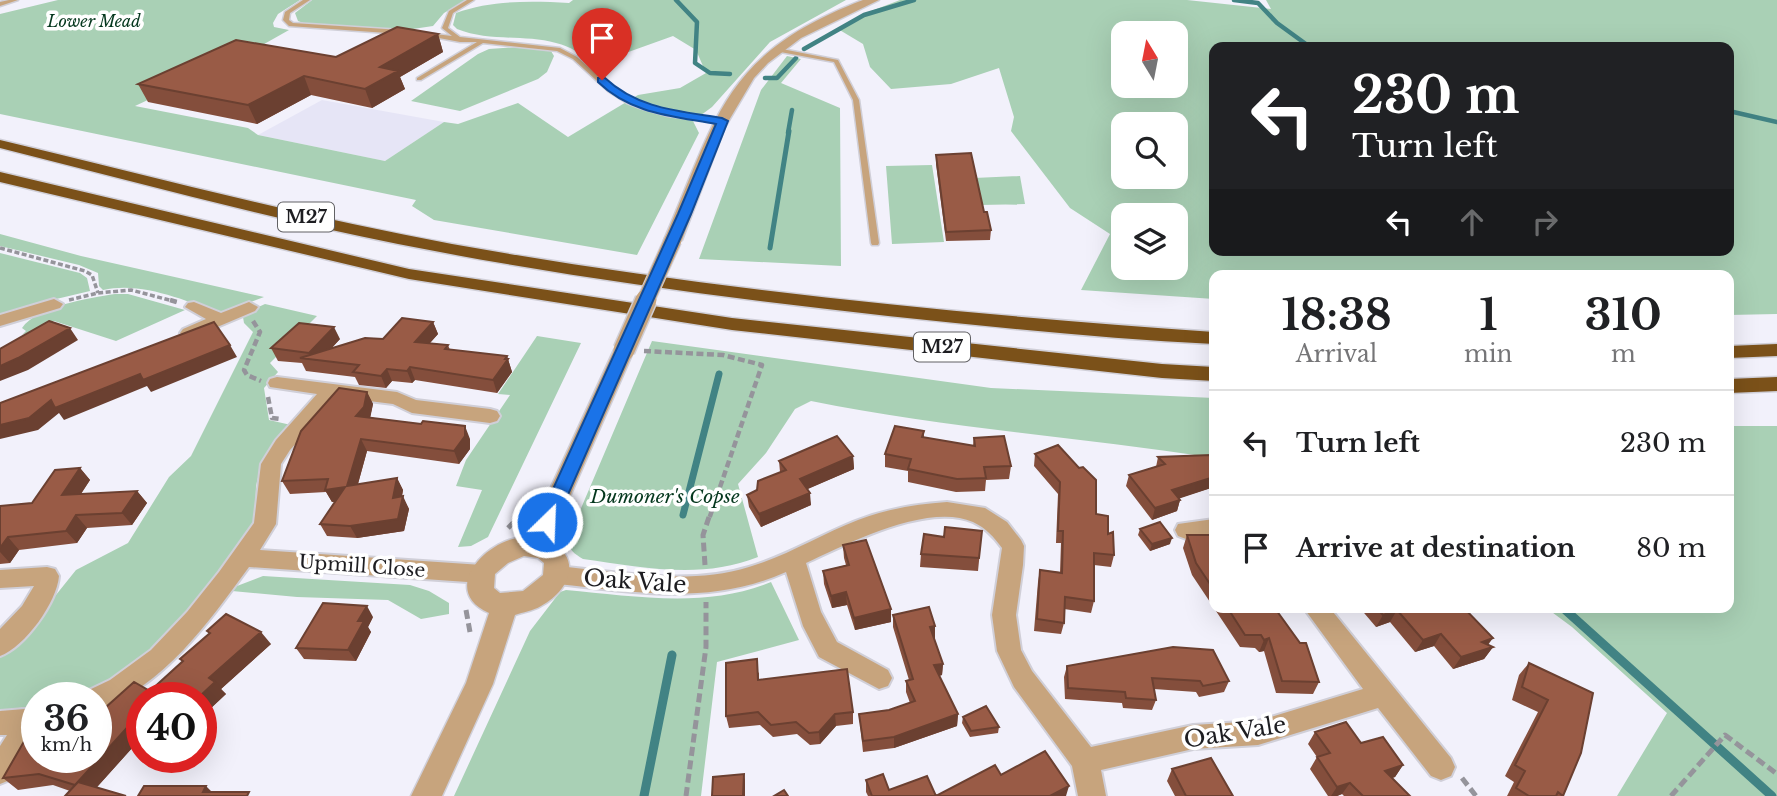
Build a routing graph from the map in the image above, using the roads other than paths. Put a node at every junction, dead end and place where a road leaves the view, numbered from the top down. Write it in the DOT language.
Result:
graph roads {
  1 [pos="15,0"];
  2 [pos="307,0"];
  3 [pos="471,0"];
  4 [pos="873,0"];
  5 [pos="0,4"];
  6 [pos="417,34"];
  7 [pos="398,38"];
  8 [pos="461,40"];
  9 [pos="480,43"];
  10 [pos="777,50"];
  11 [pos="419,79"];
  12 [pos="722,121"];
  13 [pos="0,144"];
  14 [pos="0,177"];
  15 [pos="875,243"];
  16 [pos="54,304"];
  17 [pos="194,307"];
  18 [pos="246,309"];
  19 [pos="221,319"];
  20 [pos="1,327"];
  21 [pos="1209,338"];
  22 [pos="172,340"];
  23 [pos="1777,350"];
  24 [pos="1734,352"];
  25 [pos="1209,374"];
  26 [pos="275,383"];
  27 [pos="1777,384"];
  28 [pos="1734,386"];
  29 [pos="332,390"];
  30 [pos="490,416"];
  31 [pos="1209,528"];
  32 [pos="1186,530"];
  33 [pos="536,546"];
  34 [pos="243,558"];
  35 [pos="793,558"];
  36 [pos="482,574"];
  37 [pos="557,575"];
  38 [pos="0,579"];
  39 [pos="504,607"];
  40 [pos="1320,613"];
  41 [pos="0,645"];
  42 [pos="879,678"];
  43 [pos="112,690"];
  44 [pos="1382,695"];
  45 [pos="21,722"];
  46 [pos="0,723"];
  47 [pos="21,740"];
  48 [pos="1085,761"];
  49 [pos="1441,767"];
  50 [pos="0,771"];
  51 [pos="426,796"];
  52 [pos="1092,796"];
  1 -- 5 [label="lane"];
  2 -- 7 [label="lane"];
  3 -- 8 [label="lane"];
  4 -- 10 [label="street"];
  6 -- 8 [label="lane"];
  8 -- 9 [label="lane"];
  9 -- 11 [label="lane"];
  9 -- 12 [label="lane"];
  10 -- 12 [label="street"];
  10 -- 15 [label="lane"];
  12 -- 33 [label="street, bridge"];
  13 -- 21 [label="highway, M27"];
  14 -- 25 [label="highway, M27"];
  16 -- 20 [label="street"];
  17 -- 19 [label="street"];
  18 -- 19 [label="street"];
  19 -- 22 [label="street"];
  23 -- 24 [label="highway"];
  26 -- 29 [label="street"];
  27 -- 28 [label="highway"];
  29 -- 30 [label="street"];
  29 -- 34 [label="street"];
  31 -- 32 [label="street"];
  33 -- 36 [label="street"];
  33 -- 37 [label="street"];
  34 -- 36 [label="street, Upmill Close"];
  34 -- 43 [label="street"];
  35 -- 37 [label="street, Oak Vale"];
  35 -- 42 [label="street"];
  35 -- 48 [label="street, Oak Vale"];
  36 -- 39 [label="street"];
  37 -- 39 [label="street"];
  38 -- 41 [label="street"];
  39 -- 51 [label="street"];
  40 -- 44 [label="street"];
  44 -- 48 [label="street, Oak Vale"];
  44 -- 49 [label="street"];
  45 -- 46 [label="street"];
  47 -- 50 [label="street"];
  48 -- 52 [label="street, Oak Vale"];
}
